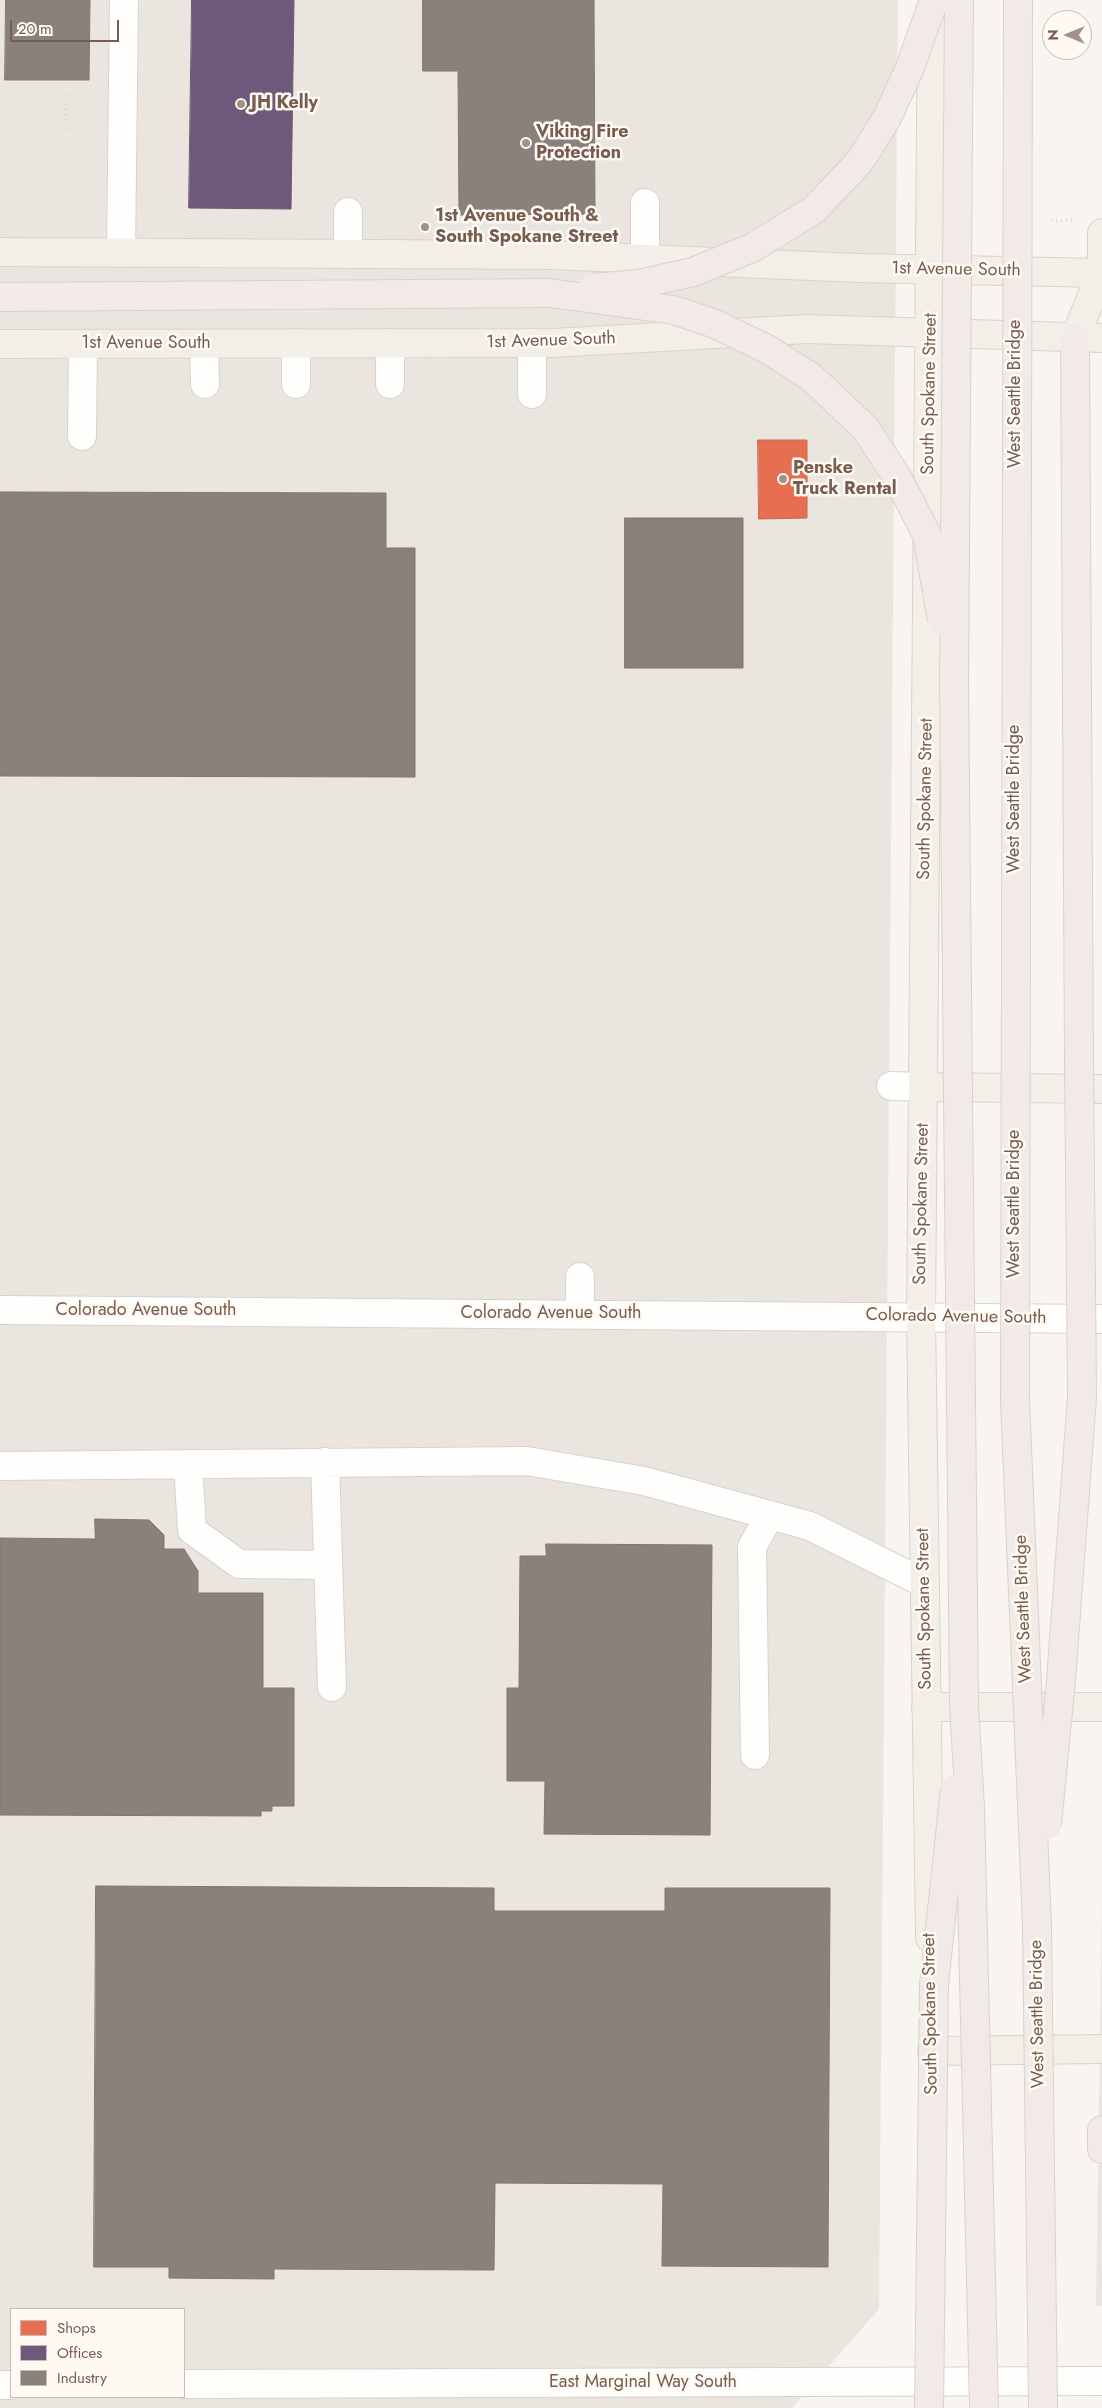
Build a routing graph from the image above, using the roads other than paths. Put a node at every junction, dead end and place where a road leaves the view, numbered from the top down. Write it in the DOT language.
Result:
graph roads {
  1 [pos="124,0"];
  2 [pos="933,0"];
  3 [pos="959,0"];
  4 [pos="1018,0"];
  5 [pos="645,204"];
  6 [pos="348,212"];
  7 [pos="1102,232"];
  8 [pos="0,252"];
  9 [pos="121,253"];
  10 [pos="348,254"];
  11 [pos="645,259"];
  12 [pos="931,270"];
  13 [pos="1102,276"];
  14 [pos="550,293"];
  15 [pos="0,297"];
  16 [pos="930,333"];
  17 [pos="1075,338"];
  18 [pos="1102,338"];
  19 [pos="296,343"];
  20 [pos="390,343"];
  21 [pos="532,343"];
  22 [pos="0,344"];
  23 [pos="83,344"];
  24 [pos="204,344"];
  25 [pos="205,384"];
  26 [pos="296,384"];
  27 [pos="390,384"];
  28 [pos="532,394"];
  29 [pos="82,436"];
  30 [pos="954,682"];
  31 [pos="891,1086"];
  32 [pos="923,1087"];
  33 [pos="1102,1089"];
  34 [pos="580,1277"];
  35 [pos="0,1310"];
  36 [pos="580,1314"];
  37 [pos="921,1317"];
  38 [pos="1102,1319"];
  39 [pos="325,1462"];
  40 [pos="188,1464"];
  41 [pos="0,1466"];
  42 [pos="770,1515"];
  43 [pos="328,1565"];
  44 [pos="924,1583"];
  45 [pos="332,1687"];
  46 [pos="964,1705"];
  47 [pos="926,1706"];
  48 [pos="1102,1707"];
  49 [pos="755,1755"];
  50 [pos="1037,1926"];
  51 [pos="1102,2049"];
  52 [pos="932,2051"];
  53 [pos="1102,2130"];
  54 [pos="1102,2149"];
  55 [pos="1102,2381"];
  56 [pos="185,2384"];
  57 [pos="934,2400"];
  58 [pos="984,2408"];
  59 [pos="1043,2408"];
  1 -- 9 [label="street"];
  2 -- 12 [label="main road, South Spokane Street"];
  2 -- 14 [label="highway, bridge"];
  3 -- 30 [label="highway, bridge"];
  4 -- 50 [label="highway, West Seattle Bridge, bridge"];
  5 -- 11 [label="street"];
  6 -- 10 [label="street"];
  7 -- 13 [label="main road"];
  8 -- 9 [label="main road, 1st Avenue South"];
  9 -- 10 [label="main road, 1st Avenue South"];
  10 -- 11 [label="main road, 1st Avenue South"];
  11 -- 12 [label="main road, 1st Avenue South"];
  12 -- 13 [label="main road, 1st Avenue South"];
  12 -- 16 [label="main road, South Spokane Street"];
  13 -- 17 [label="main road"];
  14 -- 15 [label="highway"];
  14 -- 30 [label="highway, bridge"];
  16 -- 17 [label="main road, 1st Avenue South"];
  16 -- 21 [label="main road, 1st Avenue South"];
  16 -- 32 [label="main road, South Spokane Street"];
  17 -- 18 [label="main road, 1st Avenue South"];
  17 -- 50 [label="highway, bridge"];
  19 -- 20 [label="main road, 1st Avenue South"];
  19 -- 24 [label="main road, 1st Avenue South"];
  19 -- 26 [label="street"];
  20 -- 21 [label="main road, 1st Avenue South"];
  20 -- 27 [label="street"];
  21 -- 28 [label="street"];
  22 -- 23 [label="main road, 1st Avenue South"];
  23 -- 24 [label="main road, 1st Avenue South"];
  23 -- 29 [label="street"];
  24 -- 25 [label="street"];
  30 -- 46 [label="highway, bridge"];
  31 -- 32 [label="street"];
  32 -- 33 [label="main road"];
  32 -- 37 [label="main road, South Spokane Street"];
  34 -- 36 [label="street"];
  35 -- 36 [label="street, Colorado Avenue South"];
  36 -- 37 [label="street, Colorado Avenue South"];
  37 -- 38 [label="street, Colorado Avenue South"];
  37 -- 44 [label="main road, South Spokane Street"];
  39 -- 40 [label="street"];
  39 -- 42 [label="street"];
  39 -- 43 [label="street"];
  40 -- 41 [label="street"];
  40 -- 43 [label="street"];
  42 -- 44 [label="street"];
  42 -- 49 [label="street"];
  43 -- 45 [label="street"];
  44 -- 47 [label="main road, South Spokane Street"];
  46 -- 57 [label="highway, bridge"];
  46 -- 58 [label="highway, bridge"];
  47 -- 48 [label="main road"];
  47 -- 52 [label="main road, South Spokane Street"];
  50 -- 59 [label="highway, West Seattle Bridge, bridge"];
  51 -- 52 [label="main road"];
  52 -- 57 [label="main road, South Spokane Street"];
  53 -- 54 [label="highway"];
  55 -- 57 [label="street, East Marginal Way South"];
  56 -- 57 [label="street, East Marginal Way South"];
}
